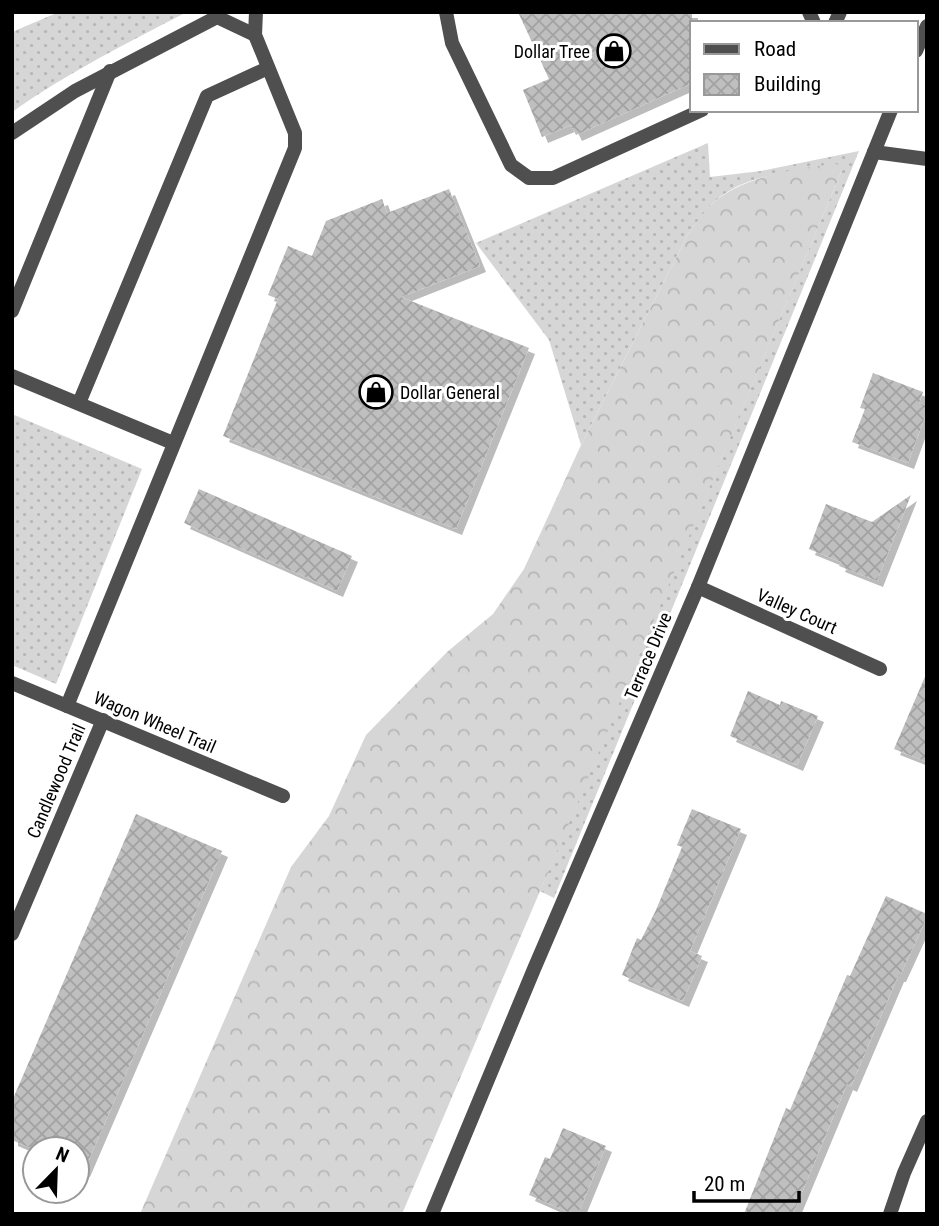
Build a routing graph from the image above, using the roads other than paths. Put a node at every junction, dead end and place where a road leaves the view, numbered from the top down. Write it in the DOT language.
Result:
graph roads {
  1 [pos="256,12"];
  2 [pos="446,12"];
  3 [pos="216,15"];
  4 [pos="927,26"];
  5 [pos="256,35"];
  6 [pos="918,46"];
  7 [pos="268,68"];
  8 [pos="110,71"];
  9 [pos="698,112"];
  10 [pos="890,112"];
  11 [pos="12,133"];
  12 [pos="874,152"];
  13 [pos="927,159"];
  14 [pos="12,311"];
  15 [pos="12,376"];
  16 [pos="79,403"];
  17 [pos="173,443"];
  18 [pos="698,587"];
  19 [pos="880,669"];
  20 [pos="12,683"];
  21 [pos="67,706"];
  22 [pos="103,720"];
  23 [pos="283,796"];
  24 [pos="12,934"];
  25 [pos="927,1121"];
  26 [pos="432,1214"];
  27 [pos="890,1214"];
  1 -- 5 [label="street"];
  2 -- 9 [label="street"];
  3 -- 5 [label="street"];
  3 -- 8 [label="street"];
  4 -- 6 [label="street"];
  5 -- 7 [label="street"];
  7 -- 16 [label="street"];
  7 -- 17 [label="street"];
  8 -- 11 [label="street"];
  8 -- 14 [label="street"];
  10 -- 12 [label="street, Terrace Drive"];
  12 -- 13 [label="street"];
  12 -- 18 [label="street, Terrace Drive"];
  15 -- 16 [label="street"];
  16 -- 17 [label="street"];
  17 -- 21 [label="street"];
  18 -- 19 [label="street, Valley Court"];
  18 -- 26 [label="street, Terrace Drive"];
  20 -- 21 [label="street, Wagon Wheel Trail"];
  21 -- 22 [label="street, Wagon Wheel Trail"];
  22 -- 23 [label="street, Wagon Wheel Trail"];
  22 -- 24 [label="street, Candlewood Trail"];
  25 -- 27 [label="street"];
}
